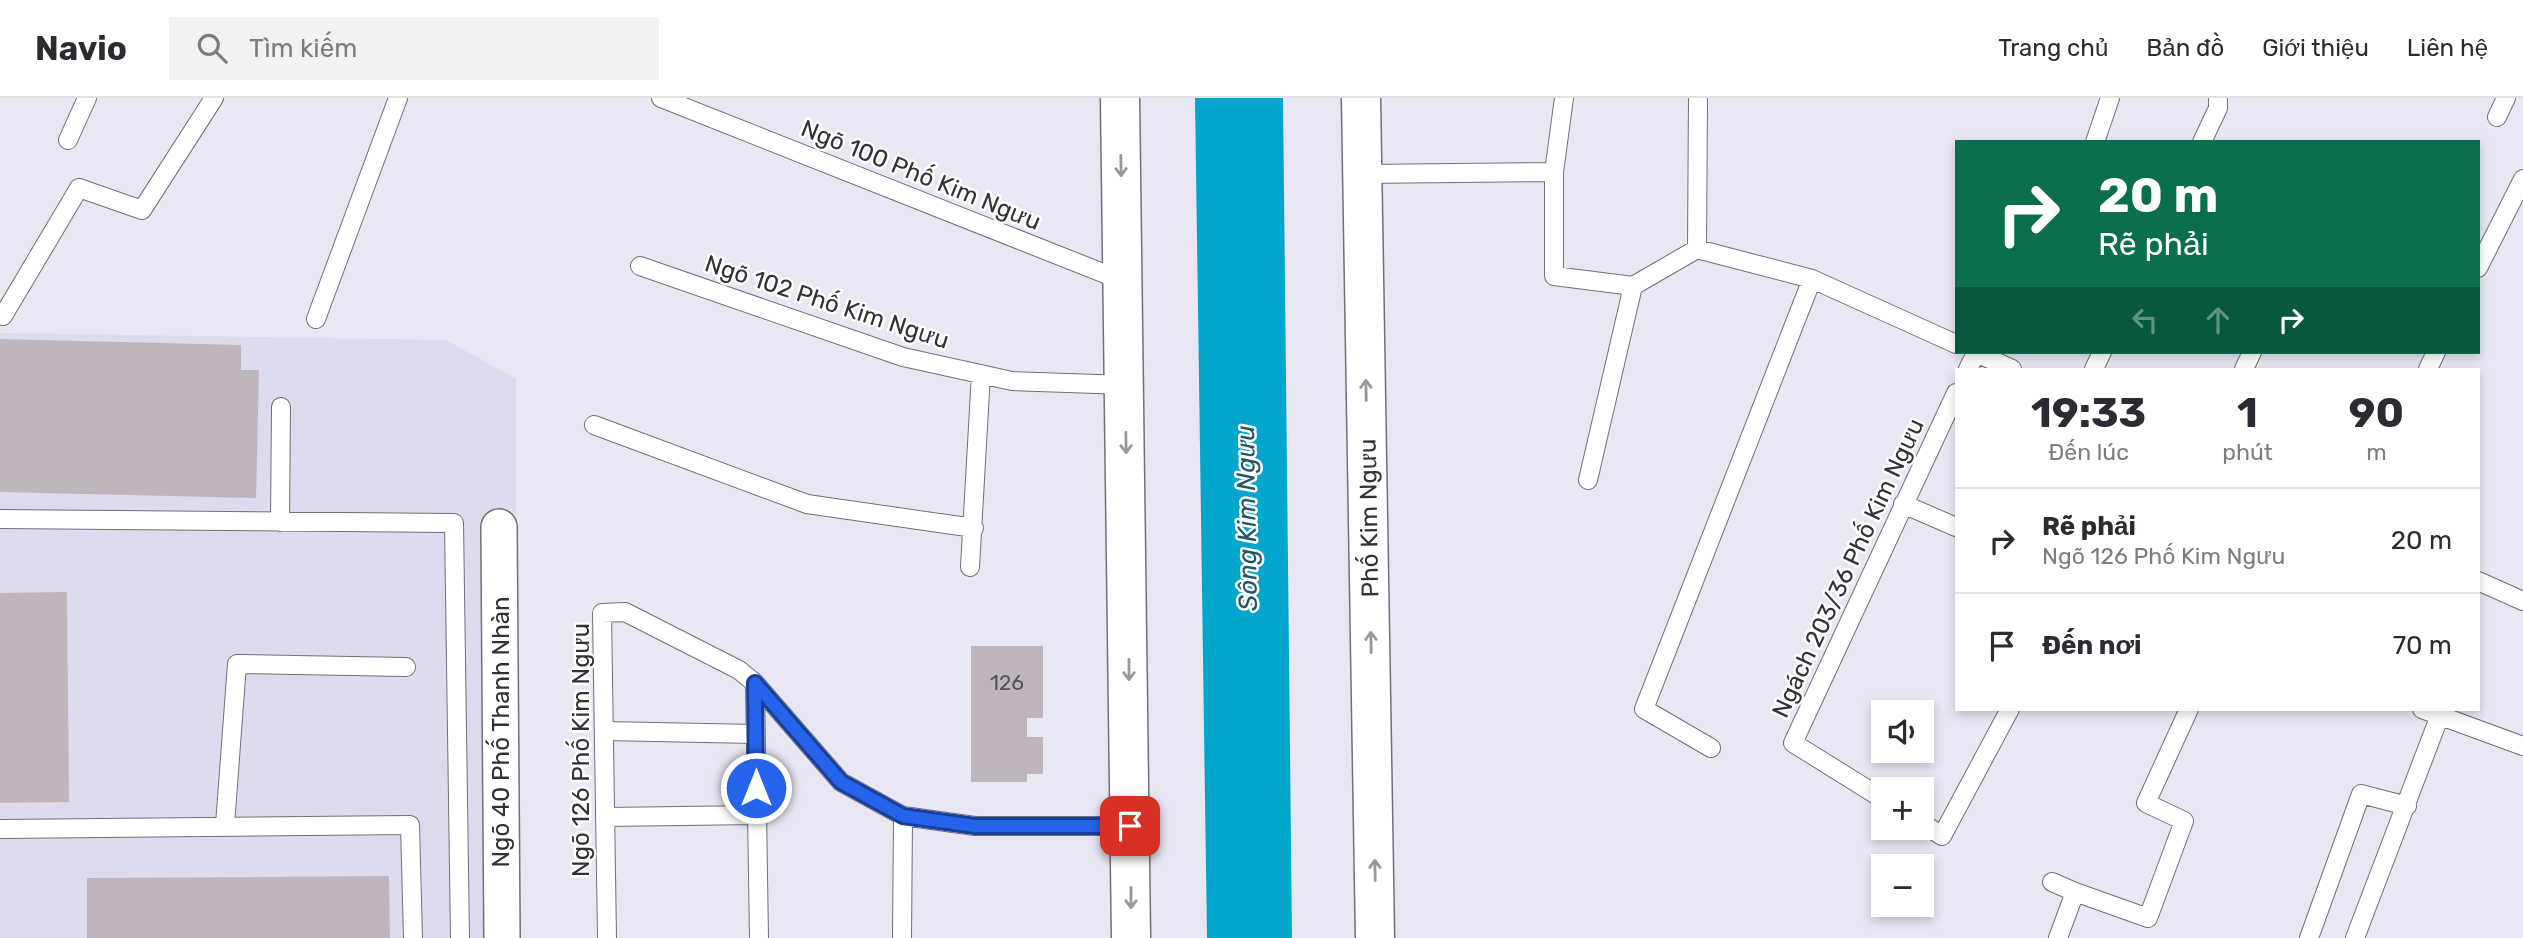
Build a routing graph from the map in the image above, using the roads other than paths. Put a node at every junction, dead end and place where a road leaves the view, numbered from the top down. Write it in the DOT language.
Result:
graph roads {
  1 [pos="87,98"];
  2 [pos="214,98"];
  3 [pos="398,98"];
  4 [pos="661,98"];
  5 [pos="1120,98"];
  6 [pos="1361,98"];
  7 [pos="1563,98"];
  8 [pos="1698,98"];
  9 [pos="2110,98"];
  10 [pos="2218,98"];
  11 [pos="2506,98"];
  12 [pos="2497,117"];
  13 [pos="68,139"];
  14 [pos="2096,140"];
  15 [pos="2203,140"];
  16 [pos="1554,172"];
  17 [pos="1362,174"];
  18 [pos="2523,179"];
  19 [pos="1697,249"];
  20 [pos="2480,264"];
  21 [pos="640,266"];
  22 [pos="1812,279"];
  23 [pos="1123,281"];
  24 [pos="1633,286"];
  25 [pos="3,316"];
  26 [pos="316,319"];
  27 [pos="1955,344"];
  28 [pos="1973,358"];
  29 [pos="2008,368"];
  30 [pos="981,374"];
  31 [pos="1126,385"];
  32 [pos="1955,395"];
  33 [pos="281,407"];
  34 [pos="594,425"];
  35 [pos="1588,480"];
  36 [pos="1903,504"];
  37 [pos="0,519"];
  38 [pos="280,522"];
  39 [pos="499,527"];
  40 [pos="1955,527"];
  41 [pos="974,528"];
  42 [pos="970,567"];
  43 [pos="2480,582"];
  44 [pos="2523,601"];
  45 [pos="406,667"];
  46 [pos="755,683"];
  47 [pos="2009,711"];
  48 [pos="2188,711"];
  49 [pos="2428,711"];
  50 [pos="2440,715"];
  51 [pos="604,731"];
  52 [pos="756,734"];
  53 [pos="2523,746"];
  54 [pos="1711,748"];
  55 [pos="1871,792"];
  56 [pos="2407,806"];
  57 [pos="757,815"];
  58 [pos="903,816"];
  59 [pos="605,817"];
  60 [pos="225,825"];
  61 [pos="1130,826"];
  62 [pos="0,829"];
  63 [pos="1934,832"];
  64 [pos="2052,882"];
  65 [pos="2075,892"];
  66 [pos="413,938"];
  67 [pos="460,938"];
  68 [pos="502,938"];
  69 [pos="607,938"];
  70 [pos="759,938"];
  71 [pos="902,938"];
  72 [pos="1131,938"];
  73 [pos="1375,938"];
  74 [pos="2058,938"];
  75 [pos="2309,938"];
  76 [pos="2355,938"];
  1 -- 13 [label="lane"];
  2 -- 25 [label="lane"];
  3 -- 26 [label="lane"];
  4 -- 23 [label="lane, Ngõ 100 Phố Kim Ngưu"];
  5 -- 23 [label="main road, one-way"];
  6 -- 17 [label="main road, Phố Kim Ngưu"];
  7 -- 16 [label="lane"];
  8 -- 19 [label="lane"];
  9 -- 14 [label="lane"];
  10 -- 15 [label="lane"];
  11 -- 12 [label="lane"];
  16 -- 17 [label="lane"];
  16 -- 24 [label="lane"];
  73 -- 17 [label="main road, Phố Kim Ngưu, one-way"];
  18 -- 20 [label="lane"];
  19 -- 22 [label="lane"];
  19 -- 24 [label="lane"];
  21 -- 30 [label="lane, Ngõ 102 Phố Kim Ngưu"];
  22 -- 27 [label="lane"];
  22 -- 54 [label="lane"];
  23 -- 31 [label="main road"];
  24 -- 35 [label="lane"];
  28 -- 29 [label="lane"];
  30 -- 31 [label="lane, Ngõ 102 Phố Kim Ngưu"];
  30 -- 41 [label="lane"];
  31 -- 61 [label="main road, one-way"];
  32 -- 36 [label="lane, Ngách 203/36 Phố Kim Ngưu"];
  33 -- 38 [label="lane"];
  34 -- 41 [label="lane"];
  36 -- 40 [label="lane"];
  36 -- 55 [label="lane, Ngách 203/36 Phố Kim Ngưu"];
  37 -- 38 [label="lane"];
  38 -- 67 [label="lane"];
  39 -- 68 [label="street, Ngõ 40 Phố Thanh Nhàn"];
  41 -- 42 [label="lane"];
  43 -- 44 [label="lane"];
  45 -- 60 [label="lane"];
  46 -- 51 [label="lane, Ngõ 126 Phố Kim Ngưu"];
  46 -- 52 [label="lane"];
  46 -- 58 [label="lane, Ngõ 126 Phố Kim Ngưu"];
  47 -- 63 [label="lane"];
  48 -- 65 [label="lane"];
  49 -- 50 [label="lane"];
  50 -- 53 [label="lane"];
  50 -- 56 [label="lane"];
  51 -- 52 [label="lane"];
  51 -- 59 [label="lane, Ngõ 126 Phố Kim Ngưu"];
  52 -- 57 [label="lane"];
  56 -- 75 [label="lane"];
  56 -- 76 [label="lane"];
  57 -- 59 [label="lane"];
  57 -- 70 [label="lane"];
  58 -- 61 [label="lane, Ngõ 126 Phố Kim Ngưu"];
  58 -- 71 [label="lane"];
  59 -- 69 [label="lane, Ngõ 126 Phố Kim Ngưu"];
  60 -- 62 [label="lane"];
  60 -- 66 [label="lane"];
  61 -- 72 [label="main road, one-way"];
  64 -- 65 [label="lane"];
  65 -- 74 [label="lane"];
}
